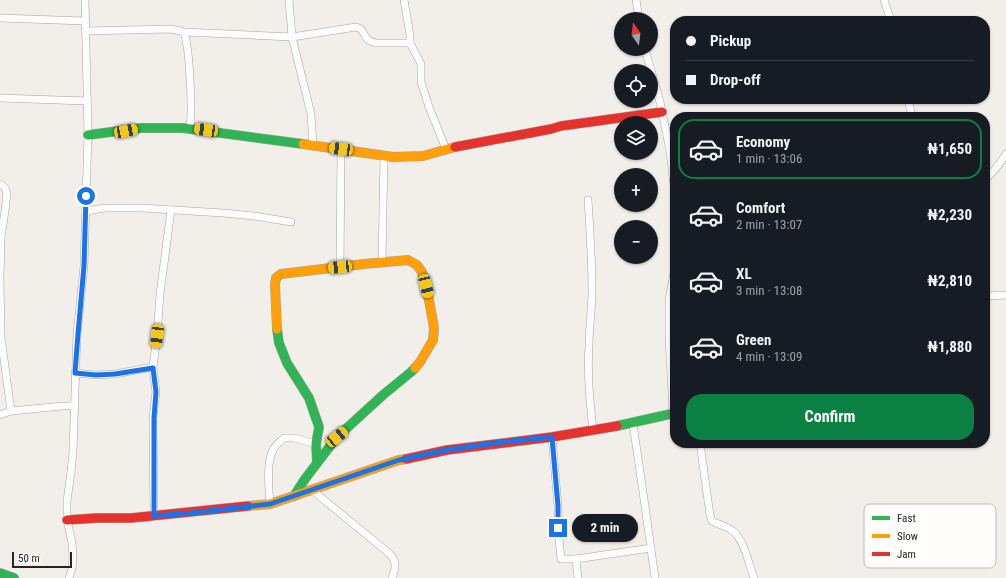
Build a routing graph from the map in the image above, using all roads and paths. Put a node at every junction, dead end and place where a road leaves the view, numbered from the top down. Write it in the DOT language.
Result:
graph roads {
  1 [pos="85,0"];
  2 [pos="289,0"];
  3 [pos="404,0"];
  4 [pos="636,0"];
  5 [pos="884,0"];
  6 [pos="638,12"];
  7 [pos="889,16"];
  8 [pos="0,18"];
  9 [pos="85,21"];
  10 [pos="85,31"];
  11 [pos="184,32"];
  12 [pos="292,37"];
  13 [pos="410,43"];
  14 [pos="647,56"];
  15 [pos="0,98"];
  16 [pos="87,102"];
  17 [pos="662,112"];
  18 [pos="190,128"];
  19 [pos="88,135"];
  20 [pos="313,145"];
  21 [pos="341,149"];
  22 [pos="446,150"];
  23 [pos="670,151"];
  24 [pos="1006,154"];
  25 [pos="384,155"];
  26 [pos="990,175"];
  27 [pos="0,184"];
  28 [pos="588,200"];
  29 [pos="171,210"];
  30 [pos="86,211"];
  31 [pos="291,222"];
  32 [pos="382,263"];
  33 [pos="340,267"];
  34 [pos="670,295"];
  35 [pos="1006,295"];
  36 [pos="990,296"];
  37 [pos="670,351"];
  38 [pos="153,368"];
  39 [pos="75,373"];
  40 [pos="75,406"];
  41 [pos="11,411"];
  42 [pos="670,414"];
  43 [pos="0,415"];
  44 [pos="633,424"];
  45 [pos="593,431"];
  46 [pos="552,437"];
  47 [pos="316,444"];
  48 [pos="701,448"];
  49 [pos="317,462"];
  50 [pos="312,490"];
  51 [pos="294,496"];
  52 [pos="270,504"];
  53 [pos="154,516"];
  54 [pos="67,520"];
  55 [pos="651,548"];
  56 [pos="576,559"];
  57 [pos="0,573"];
  58 [pos="14,578"];
  59 [pos="69,578"];
  60 [pos="392,578"];
  61 [pos="578,578"];
  62 [pos="654,578"];
  63 [pos="754,578"];
  1 -- 9 [label="street"];
  2 -- 12 [label="street"];
  3 -- 13 [label="street"];
  4 -- 6 [label="street"];
  5 -- 7 [label="street"];
  8 -- 9 [label="street"];
  9 -- 10 [label="street"];
  10 -- 11 [label="street"];
  10 -- 16 [label="street"];
  11 -- 12 [label="street"];
  11 -- 18 [label="street"];
  12 -- 13 [label="street"];
  12 -- 20 [label="street"];
  13 -- 22 [label="street"];
  14 -- 17 [label="street"];
  15 -- 16 [label="street"];
  16 -- 19 [label="street"];
  17 -- 22 [label="street"];
  17 -- 23 [label="street"];
  18 -- 19 [label="street"];
  18 -- 20 [label="street"];
  19 -- 30 [label="street"];
  20 -- 21 [label="street"];
  21 -- 25 [label="street"];
  21 -- 33 [label="street"];
  22 -- 25 [label="street"];
  24 -- 26 [label="street"];
  25 -- 32 [label="street"];
  27 -- 41 [label="street"];
  28 -- 45 [label="street"];
  29 -- 30 [label="street"];
  29 -- 31 [label="street"];
  29 -- 38 [label="street"];
  30 -- 39 [label="street"];
  32 -- 33 [label="street"];
  32 -- 49 [label="street"];
  33 -- 47 [label="street"];
  34 -- 37 [label="street"];
  35 -- 36 [label="street"];
  38 -- 39 [label="street"];
  38 -- 53 [label="street"];
  39 -- 40 [label="street"];
  40 -- 41 [label="street"];
  40 -- 54 [label="street"];
  41 -- 43 [label="street"];
  42 -- 44 [label="street"];
  44 -- 45 [label="street"];
  44 -- 55 [label="street"];
  45 -- 46 [label="street"];
  46 -- 50 [label="street"];
  46 -- 56 [label="street"];
  47 -- 49 [label="street"];
  47 -- 52 [label="street"];
  48 -- 63 [label="street"];
  49 -- 51 [label="street"];
  50 -- 51 [label="street"];
  50 -- 60 [label="street"];
  51 -- 52 [label="street"];
  52 -- 53 [label="street"];
  53 -- 54 [label="street"];
  54 -- 59 [label="street"];
  55 -- 56 [label="street"];
  55 -- 62 [label="street"];
  56 -- 61 [label="street"];
  57 -- 58 [label="street"];
}
